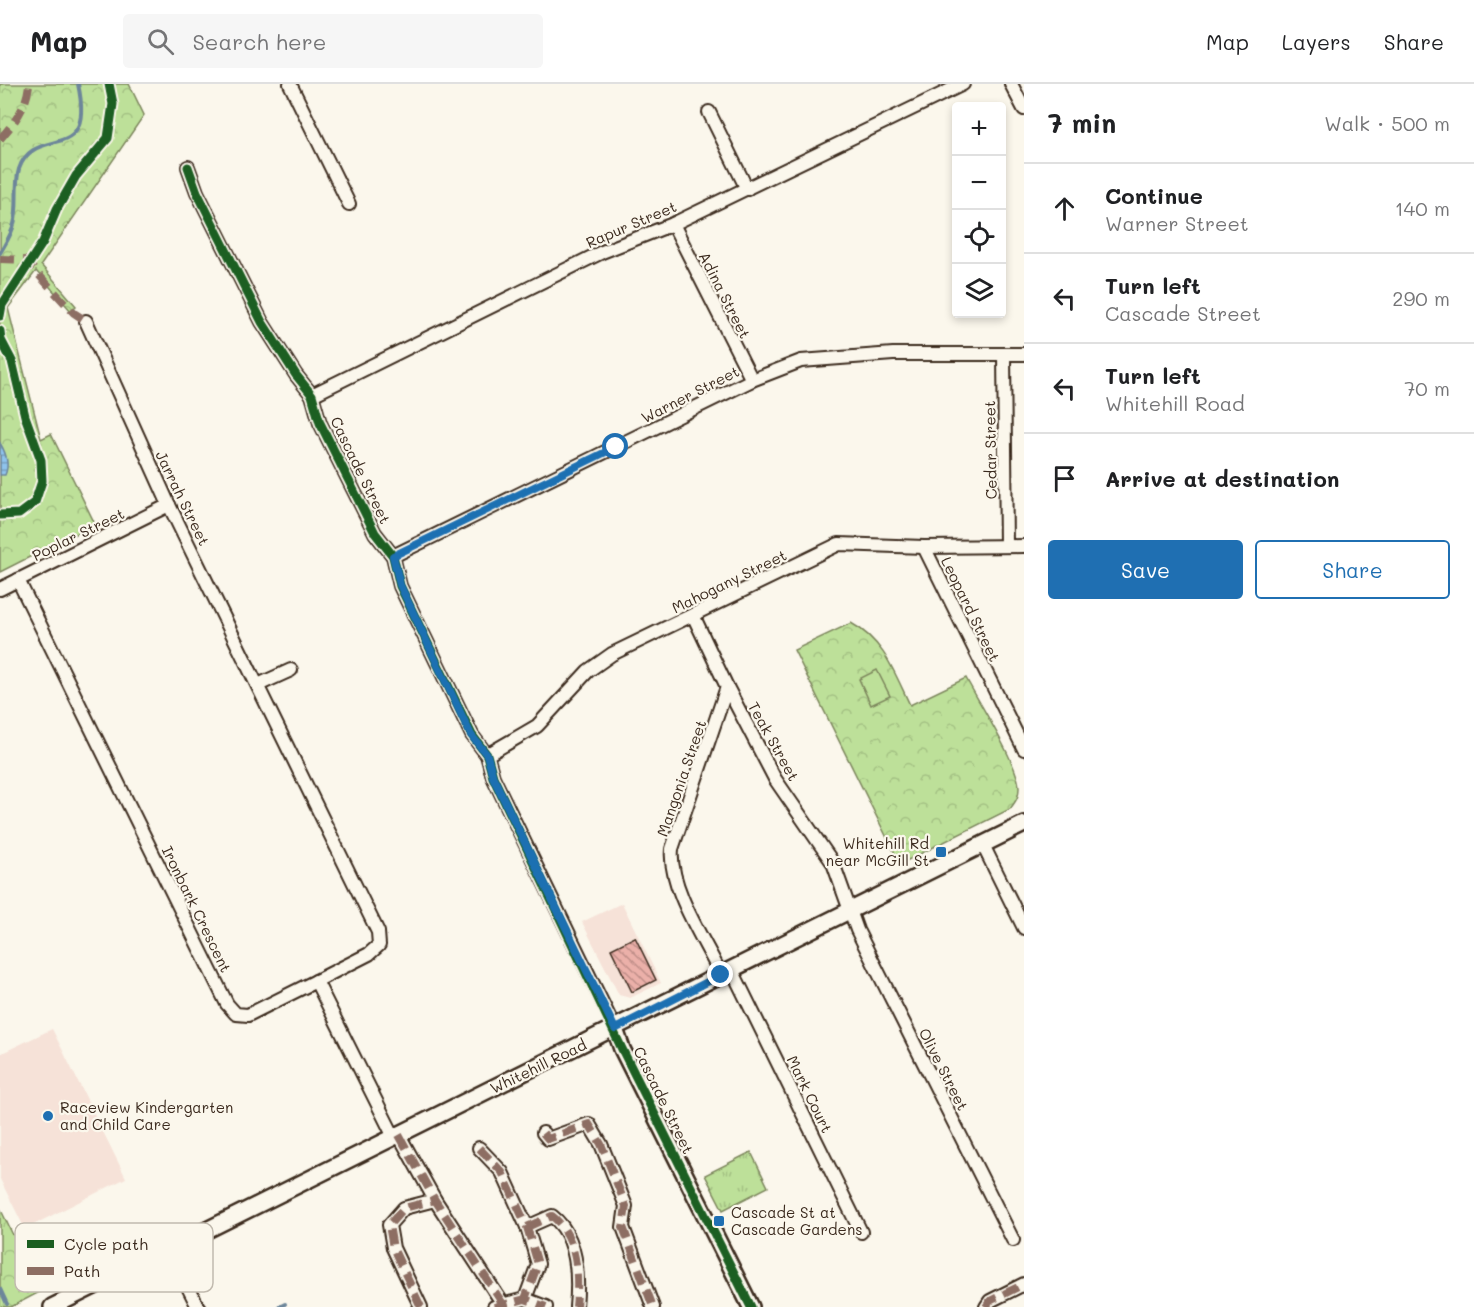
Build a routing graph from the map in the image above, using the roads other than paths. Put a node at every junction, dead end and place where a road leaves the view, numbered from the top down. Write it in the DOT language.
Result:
graph roads {
  1 [pos="290,84"];
  2 [pos="963,84"];
  3 [pos="1011,84"];
  4 [pos="1024,109"];
  5 [pos="709,112"];
  6 [pos="188,168"];
  7 [pos="747,189"];
  8 [pos="349,204"];
  9 [pos="673,224"];
  10 [pos="86,321"];
  11 [pos="1004,354"];
  12 [pos="1024,354"];
  13 [pos="752,380"];
  14 [pos="312,395"];
  15 [pos="169,505"];
  16 [pos="1006,545"];
  17 [pos="1024,546"];
  18 [pos="924,547"];
  19 [pos="393,556"];
  20 [pos="18,580"];
  21 [pos="0,589"];
  22 [pos="693,615"];
  23 [pos="291,670"];
  24 [pos="258,686"];
  25 [pos="727,687"];
  26 [pos="1024,749"];
  27 [pos="487,755"];
  28 [pos="1024,824"];
  29 [pos="983,845"];
  30 [pos="850,910"];
  31 [pos="1024,928"];
  32 [pos="727,973"];
  33 [pos="316,981"];
  34 [pos="615,1029"];
  35 [pos="543,1133"];
  36 [pos="396,1136"];
  37 [pos="479,1148"];
  38 [pos="435,1200"];
  39 [pos="213,1227"];
  40 [pos="527,1227"];
  41 [pos="861,1233"];
  42 [pos="1013,1240"];
  43 [pos="1024,1284"];
  44 [pos="82,1292"];
  45 [pos="190,1292"];
  46 [pos="525,1299"];
  47 [pos="498,1305"];
  48 [pos="52,1307"];
  49 [pos="198,1307"];
  50 [pos="421,1307"];
  51 [pos="546,1307"];
  52 [pos="577,1307"];
  53 [pos="587,1307"];
  54 [pos="653,1307"];
  55 [pos="751,1307"];
  56 [pos="986,1307"];
  1 -- 8 [label="street"];
  2 -- 7 [label="street, Rapur Street"];
  3 -- 4 [label="street"];
  5 -- 7 [label="street"];
  6 -- 14 [label="street, Cascade Street"];
  7 -- 9 [label="street, Rapur Street"];
  9 -- 13 [label="street, Adina Street"];
  9 -- 14 [label="street, Rapur Street"];
  10 -- 15 [label="street, Jarrah Street"];
  11 -- 12 [label="street, Warner Street"];
  11 -- 13 [label="street, Warner Street"];
  11 -- 16 [label="street, Cedar Street"];
  13 -- 19 [label="street, Warner Street"];
  14 -- 19 [label="street, Cascade Street"];
  15 -- 20 [label="street, Poplar Street"];
  15 -- 24 [label="street, Jarrah Street"];
  16 -- 17 [label="street, Mahogany Street"];
  16 -- 18 [label="street, Mahogany Street"];
  18 -- 22 [label="street, Mahogany Street"];
  18 -- 26 [label="street, Leopard Street"];
  19 -- 27 [label="street, Cascade Street"];
  20 -- 21 [label="street, Poplar Street"];
  20 -- 33 [label="street, Ironbark Crescent"];
  22 -- 25 [label="street, Teak Street"];
  22 -- 27 [label="street, Mahogany Street"];
  23 -- 24 [label="street"];
  24 -- 33 [label="street, Jarrah Street"];
  25 -- 30 [label="street, Teak Street"];
  25 -- 32 [label="street, Mangonia Street"];
  27 -- 34 [label="street, Cascade Street"];
  28 -- 29 [label="street, Whitehill Road"];
  29 -- 30 [label="street, Whitehill Road"];
  29 -- 31 [label="street"];
  30 -- 32 [label="street, Whitehill Road"];
  30 -- 42 [label="street, Olive Street"];
  32 -- 34 [label="street, Whitehill Road"];
  32 -- 41 [label="street, Mark Court"];
  33 -- 36 [label="street"];
  34 -- 36 [label="street, Whitehill Road"];
  34 -- 55 [label="street, Cascade Street"];
  35 -- 54 [label="street"];
  36 -- 38 [label="street"];
  36 -- 39 [label="street, Whitehill Road"];
  37 -- 40 [label="street"];
  38 -- 47 [label="street"];
  38 -- 50 [label="street"];
  40 -- 46 [label="street"];
  40 -- 52 [label="street"];
  43 -- 56 [label="street"];
  44 -- 48 [label="street, Whitehill Road"];
  45 -- 49 [label="street"];
  46 -- 47 [label="street"];
  46 -- 51 [label="street"];
  52 -- 53 [label="street"];
}
